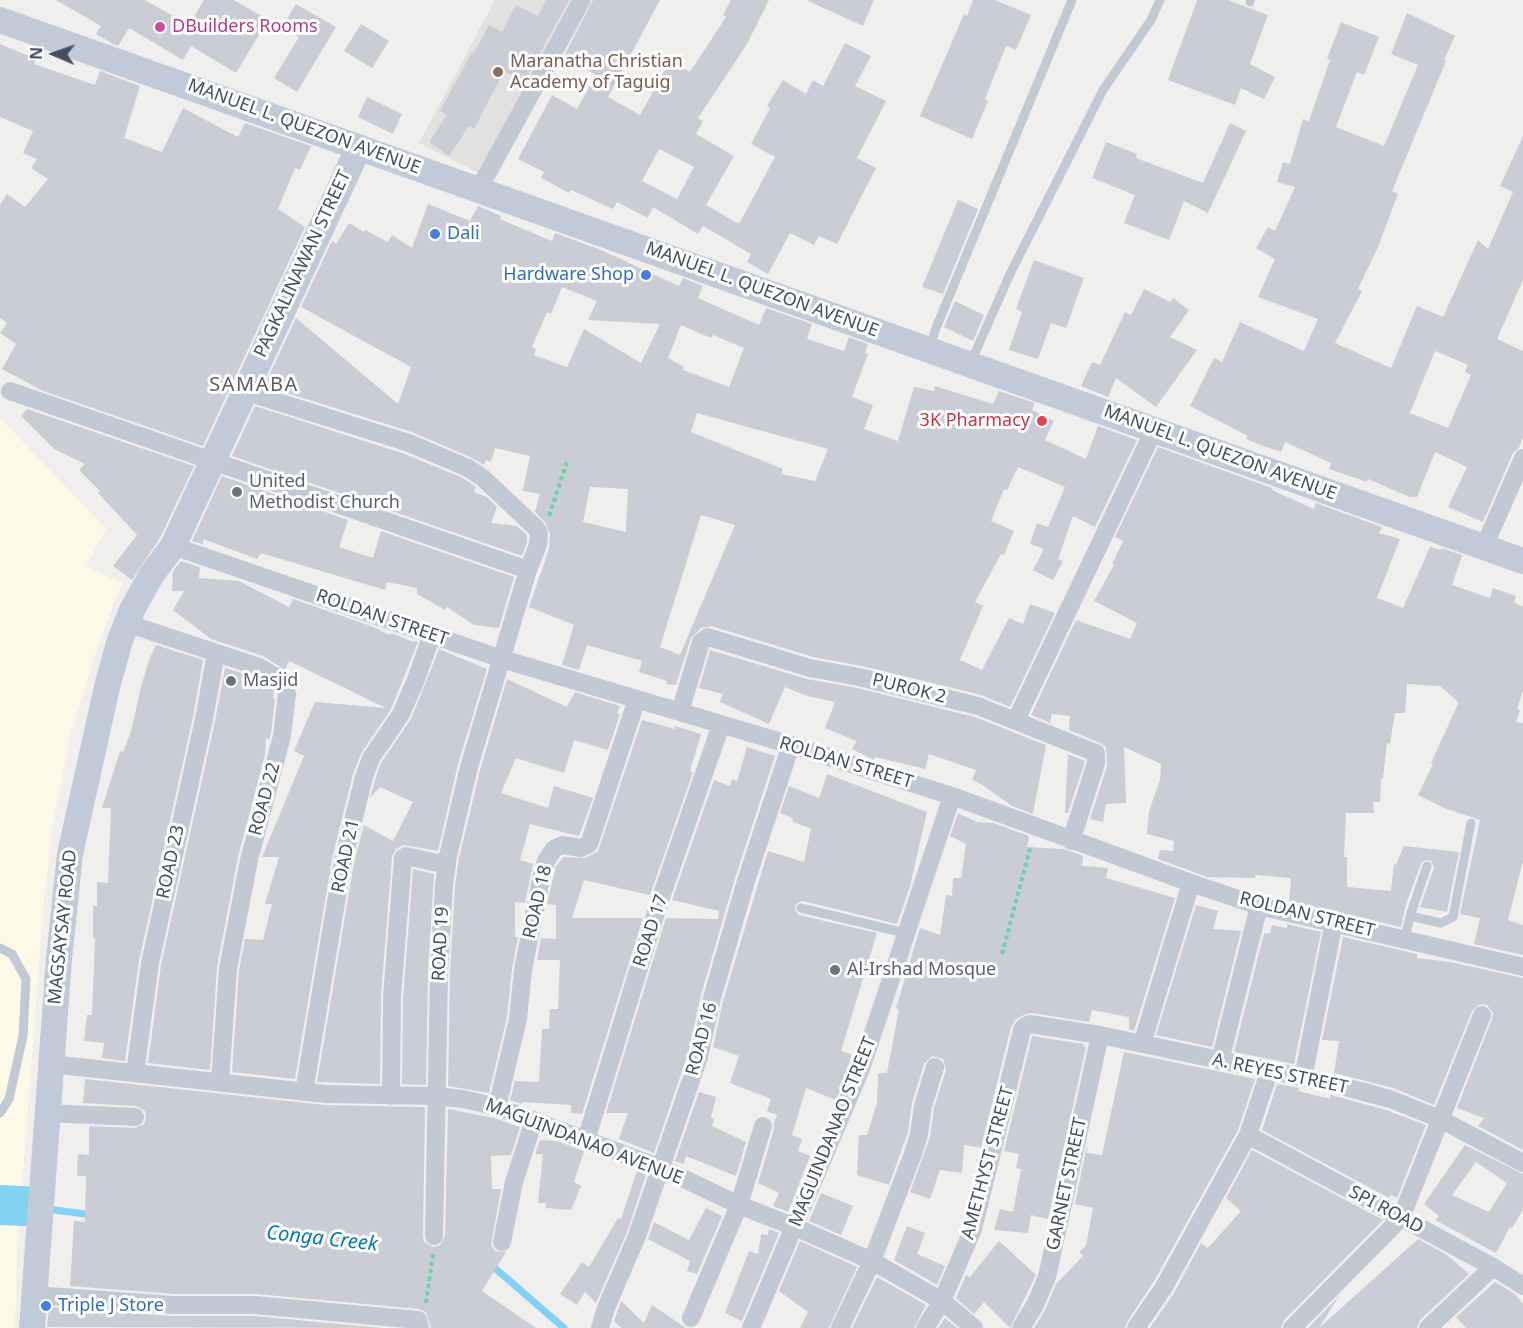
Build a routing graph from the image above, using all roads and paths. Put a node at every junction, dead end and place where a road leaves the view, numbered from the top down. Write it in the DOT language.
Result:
graph roads {
  1 [pos="582,0"];
  2 [pos="1072,0"];
  3 [pos="1160,0"];
  4 [pos="0,20"];
  5 [pos="359,147"];
  6 [pos="479,189"];
  7 [pos="929,349"];
  8 [pos="970,364"];
  9 [pos="10,391"];
  10 [pos="243,391"];
  11 [pos="1154,429"];
  12 [pos="1523,458"];
  13 [pos="212,462"];
  14 [pos="567,462"];
  15 [pos="536,528"];
  16 [pos="172,546"];
  17 [pos="1484,547"];
  18 [pos="1523,561"];
  19 [pos="528,570"];
  20 [pos="126,623"];
  21 [pos="432,635"];
  22 [pos="216,653"];
  23 [pos="502,659"];
  24 [pos="637,699"];
  25 [pos="680,712"];
  26 [pos="1016,720"];
  27 [pos="721,725"];
  28 [pos="791,745"];
  29 [pos="952,796"];
  30 [pos="1471,824"];
  31 [pos="1036,828"];
  32 [pos="1071,841"];
  33 [pos="447,865"];
  34 [pos="1427,866"];
  35 [pos="1191,884"];
  36 [pos="1259,906"];
  37 [pos="801,908"];
  38 [pos="1410,916"];
  39 [pos="1334,922"];
  40 [pos="905,933"];
  41 [pos="1406,939"];
  42 [pos="0,948"];
  43 [pos="1002,954"];
  44 [pos="1523,967"];
  45 [pos="1482,1015"];
  46 [pos="1025,1026"];
  47 [pos="1100,1035"];
  48 [pos="1142,1044"];
  49 [pos="1220,1061"];
  50 [pos="51,1064"];
  51 [pos="935,1067"];
  52 [pos="1269,1072"];
  53 [pos="135,1073"];
  54 [pos="1303,1078"];
  55 [pos="220,1082"];
  56 [pos="304,1092"];
  57 [pos="391,1096"];
  58 [pos="436,1096"];
  59 [pos="498,1107"];
  60 [pos="0,1113"];
  61 [pos="47,1113"];
  62 [pos="135,1117"];
  63 [pos="1440,1119"];
  64 [pos="534,1120"];
  65 [pos="763,1126"];
  66 [pos="1248,1135"];
  67 [pos="586,1140"];
  68 [pos="1523,1163"];
  69 [pos="661,1168"];
  70 [pos="739,1205"];
  71 [pos="1401,1218"];
  72 [pos="795,1227"];
  73 [pos="434,1236"];
  74 [pos="502,1242"];
  75 [pos="432,1257"];
  76 [pos="872,1261"];
  77 [pos="1493,1267"];
  78 [pos="1523,1286"];
  79 [pos="34,1295"];
  80 [pos="942,1301"];
  81 [pos="691,1318"];
  82 [pos="419,1324"];
  83 [pos="32,1328"];
  84 [pos="600,1328"];
  85 [pos="751,1328"];
  86 [pos="840,1328"];
  87 [pos="925,1328"];
  88 [pos="974,1328"];
  89 [pos="1021,1328"];
  90 [pos="1136,1328"];
  91 [pos="1292,1328"];
  92 [pos="1428,1328"];
  1 -- 6 [label="street"];
  2 -- 7 [label="lane"];
  3 -- 8 [label="lane"];
  4 -- 5 [label="main road, MANUEL L. QUEZON AVENUE"];
  5 -- 6 [label="main road, MANUEL L. QUEZON AVENUE"];
  5 -- 10 [label="main road, PAGKALINAWAN STREET"];
  6 -- 7 [label="main road, MANUEL L. QUEZON AVENUE"];
  7 -- 8 [label="main road, MANUEL L. QUEZON AVENUE"];
  8 -- 11 [label="main road, MANUEL L. QUEZON AVENUE"];
  9 -- 13 [label="street"];
  10 -- 13 [label="main road, PAGKALINAWAN STREET"];
  10 -- 15 [label="street"];
  11 -- 17 [label="main road, MANUEL L. QUEZON AVENUE"];
  11 -- 26 [label="street"];
  12 -- 17 [label="street"];
  13 -- 16 [label="main road, PAGKALINAWAN STREET"];
  13 -- 19 [label="street"];
  14 -- 15 [label="path"];
  15 -- 19 [label="street, ROAD 19"];
  16 -- 20 [label="main road, MAGSAYSAY ROAD"];
  16 -- 21 [label="street, ROLDAN STREET"];
  17 -- 18 [label="main road, MANUEL L. QUEZON AVENUE"];
  19 -- 23 [label="street, ROAD 19"];
  20 -- 22 [label="street, ROAD 22"];
  20 -- 50 [label="main road, MAGSAYSAY ROAD"];
  21 -- 23 [label="street, ROLDAN STREET"];
  21 -- 56 [label="street, ROAD 21"];
  22 -- 53 [label="street, ROAD 23"];
  22 -- 55 [label="street, ROAD 22"];
  23 -- 24 [label="street, ROLDAN STREET"];
  23 -- 33 [label="street, ROAD 19"];
  24 -- 25 [label="street, ROLDAN STREET"];
  24 -- 59 [label="street, ROAD 18"];
  25 -- 26 [label="street, PUROK 2"];
  25 -- 27 [label="street, ROLDAN STREET"];
  26 -- 32 [label="street, PUROK 2"];
  27 -- 28 [label="street, ROLDAN STREET"];
  27 -- 67 [label="street, ROAD 17"];
  28 -- 29 [label="street, ROLDAN STREET"];
  28 -- 69 [label="street, ROAD 16"];
  29 -- 31 [label="street, ROLDAN STREET"];
  29 -- 40 [label="street, MAGUINDANAO STREET"];
  30 -- 38 [label="lane"];
  31 -- 32 [label="street, ROLDAN STREET"];
  31 -- 43 [label="path"];
  32 -- 35 [label="street, ROLDAN STREET"];
  33 -- 57 [label="street"];
  33 -- 58 [label="street, ROAD 19"];
  34 -- 38 [label="lane"];
  35 -- 36 [label="street, ROLDAN STREET"];
  35 -- 48 [label="street"];
  36 -- 39 [label="street, ROLDAN STREET"];
  36 -- 49 [label="street"];
  37 -- 40 [label="lane"];
  38 -- 41 [label="lane"];
  39 -- 41 [label="street, ROLDAN STREET"];
  39 -- 54 [label="street"];
  40 -- 72 [label="street, MAGUINDANAO STREET"];
  41 -- 44 [label="street, ROLDAN STREET"];
  42 -- 60 [label="lane"];
  45 -- 63 [label="street"];
  46 -- 47 [label="street, A. REYES STREET"];
  46 -- 80 [label="street, AMETHYST STREET"];
  47 -- 48 [label="street, A. REYES STREET"];
  47 -- 89 [label="street, GARNET STREET"];
  48 -- 49 [label="street, A. REYES STREET"];
  49 -- 52 [label="street, A. REYES STREET"];
  50 -- 53 [label="street, MAGUINDANAO AVENUE"];
  50 -- 61 [label="main road, MAGSAYSAY ROAD"];
  51 -- 76 [label="street"];
  52 -- 54 [label="street, A. REYES STREET"];
  52 -- 66 [label="street"];
  53 -- 55 [label="street, MAGUINDANAO AVENUE"];
  54 -- 63 [label="street, A. REYES STREET"];
  55 -- 56 [label="street, MAGUINDANAO AVENUE"];
  56 -- 57 [label="street, MAGUINDANAO AVENUE"];
  57 -- 58 [label="street, MAGUINDANAO AVENUE"];
  58 -- 59 [label="street, MAGUINDANAO AVENUE"];
  58 -- 73 [label="street, ROAD 19"];
  59 -- 64 [label="street, MAGUINDANAO AVENUE"];
  61 -- 62 [label="street"];
  61 -- 79 [label="main road, MAGSAYSAY ROAD"];
  63 -- 68 [label="street, A. REYES STREET"];
  63 -- 71 [label="street"];
  64 -- 67 [label="street, MAGUINDANAO AVENUE"];
  64 -- 74 [label="street"];
  65 -- 70 [label="street"];
  66 -- 71 [label="street, SPI ROAD"];
  66 -- 90 [label="street"];
  67 -- 69 [label="street, MAGUINDANAO AVENUE"];
  69 -- 70 [label="street, MAGUINDANAO AVENUE"];
  69 -- 84 [label="street, ROAD 16"];
  70 -- 72 [label="street, MAGUINDANAO AVENUE"];
  70 -- 81 [label="street"];
  71 -- 77 [label="street, SPI ROAD"];
  71 -- 91 [label="street"];
  72 -- 76 [label="street, MAGUINDANAO AVENUE"];
  72 -- 85 [label="street, MAGUINDANAO STREET"];
  75 -- 82 [label="path"];
  76 -- 80 [label="street, MAGUINDANAO AVENUE"];
  76 -- 86 [label="street"];
  77 -- 78 [label="street, SPI ROAD"];
  77 -- 92 [label="street"];
  79 -- 82 [label="street"];
  79 -- 83 [label="main road, MAGSAYSAY ROAD"];
  80 -- 87 [label="street, AMETHYST STREET"];
  80 -- 88 [label="street, MAGUINDANAO AVENUE"];
}
